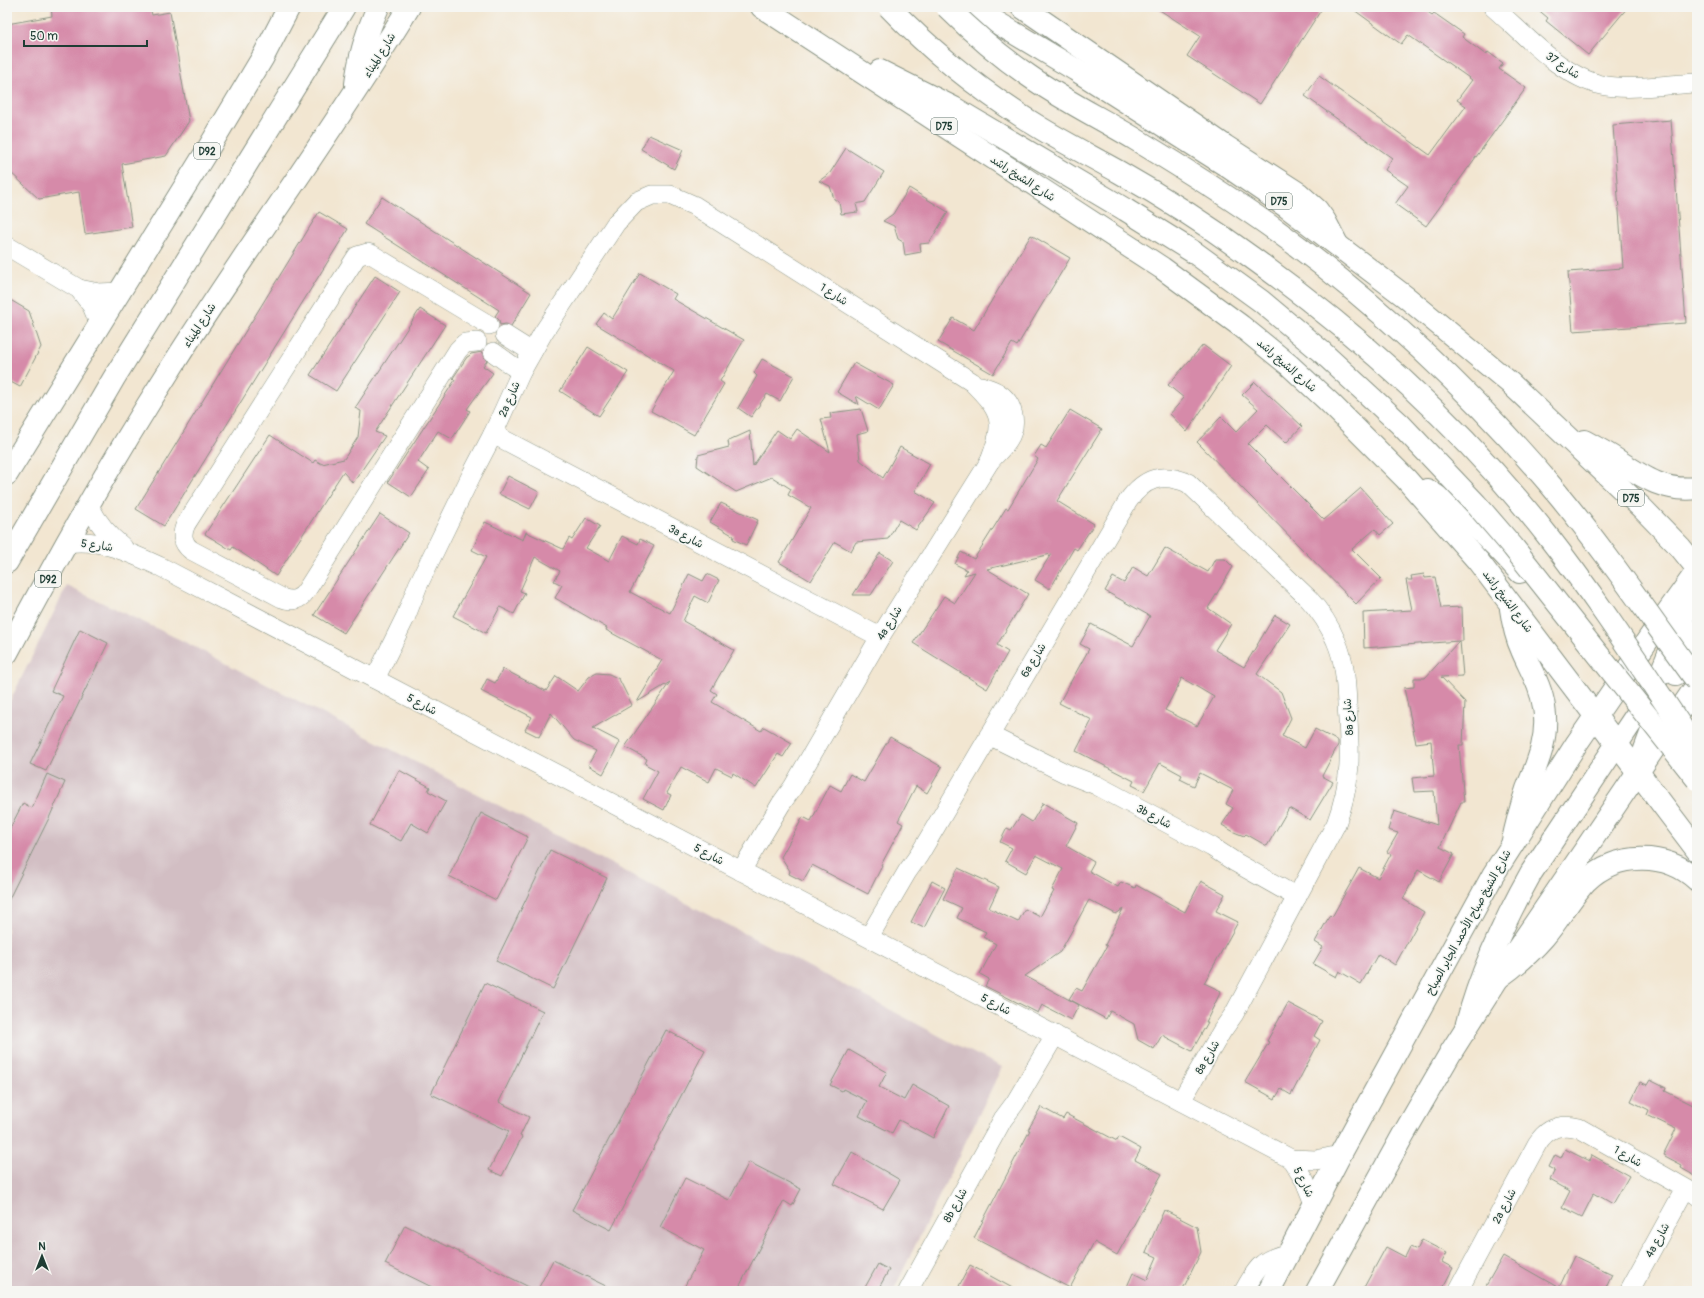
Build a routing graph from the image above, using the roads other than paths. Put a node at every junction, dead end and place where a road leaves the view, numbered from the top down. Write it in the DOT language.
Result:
graph roads {
  1 [pos="290,7"];
  2 [pos="344,7"];
  3 [pos="378,7"];
  4 [pos="762,7"];
  5 [pos="889,7"];
  6 [pos="947,7"];
  7 [pos="970,7"];
  8 [pos="1022,7"];
  9 [pos="1493,7"];
  10 [pos="410,10"];
  11 [pos="826,49"];
  12 [pos="1697,83"];
  13 [pos="356,91"];
  14 [pos="650,188"];
  15 [pos="1337,244"];
  16 [pos="7,246"];
  17 [pos="79,289"];
  18 [pos="120,292"];
  19 [pos="100,325"];
  20 [pos="489,325"];
  21 [pos="505,335"];
  22 [pos="477,342"];
  23 [pos="493,352"];
  24 [pos="532,352"];
  25 [pos="521,372"];
  26 [pos="1006,416"];
  27 [pos="1561,431"];
  28 [pos="493,434"];
  29 [pos="7,474"];
  30 [pos="1159,478"];
  31 [pos="1406,478"];
  32 [pos="1697,488"];
  33 [pos="89,505"];
  34 [pos="67,543"];
  35 [pos="127,551"];
  36 [pos="7,562"];
  37 [pos="1697,568"];
  38 [pos="1697,573"];
  39 [pos="1511,604"];
  40 [pos="1654,631"];
  41 [pos="1692,632"];
  42 [pos="880,637"];
  43 [pos="7,653"];
  44 [pos="369,676"];
  45 [pos="1697,682"];
  46 [pos="1616,684"];
  47 [pos="1697,686"];
  48 [pos="1660,709"];
  49 [pos="1595,716"];
  50 [pos="992,729"];
  51 [pos="1618,746"];
  52 [pos="1697,750"];
  53 [pos="1637,772"];
  54 [pos="1697,779"];
  55 [pos="1512,845"];
  56 [pos="1697,850"];
  57 [pos="747,874"];
  58 [pos="1697,880"];
  59 [pos="1299,893"];
  60 [pos="874,940"];
  61 [pos="1498,978"];
  62 [pos="1465,1031"];
  63 [pos="1050,1032"];
  64 [pos="1186,1104"];
  65 [pos="1557,1126"];
  66 [pos="1340,1155"];
  67 [pos="1291,1159"];
  68 [pos="1691,1192"];
  69 [pos="1315,1206"];
  70 [pos="1290,1253"];
  71 [pos="908,1291"];
  72 [pos="1244,1291"];
  73 [pos="1269,1291"];
  74 [pos="1317,1291"];
  75 [pos="1458,1291"];
  76 [pos="1629,1291"];
  1 -- 18 [label="main road, D92"];
  2 -- 36 [label="main road"];
  3 -- 13 [label="main road"];
  4 -- 11 [label="main road, شارع الشيخ راشد / D75"];
  5 -- 52 [label="main road, bridge"];
  6 -- 45 [label="main road, bridge"];
  7 -- 15 [label="main road, D75"];
  8 -- 15 [label="main road"];
  9 -- 12 [label="street, شارع 37"];
  10 -- 13 [label="main road, شارع الميناء / D92"];
  11 -- 31 [label="main road, شارع الشيخ راشد / D75"];
  11 -- 54 [label="main road, bridge"];
  13 -- 33 [label="main road, شارع الميناء / D92"];
  14 -- 24 [label="street, 2a شارع"];
  14 -- 26 [label="street, شارع 1"];
  15 -- 27 [label="main road, D75"];
  16 -- 17 [label="street"];
  17 -- 18 [label="street"];
  17 -- 19 [label="street"];
  18 -- 19 [label="main road, D92"];
  19 -- 29 [label="main road, D92"];
  20 -- 22 [label="street"];
  21 -- 24 [label="street"];
  23 -- 25 [label="street"];
  24 -- 25 [label="street, 2a شارع"];
  25 -- 28 [label="street, 2a شارع"];
  26 -- 42 [label="street, 4a شارع"];
  27 -- 32 [label="main road"];
  27 -- 37 [label="main road, D75"];
  28 -- 42 [label="street, 3a شارع"];
  28 -- 44 [label="street, 2a شارع"];
  30 -- 50 [label="street, 6a شارع"];
  30 -- 59 [label="street, 8a شارع"];
  31 -- 39 [label="main road, شارع الشيخ راشد / D75"];
  31 -- 46 [label="main road"];
  33 -- 34 [label="main road, شارع الميناء / D92"];
  33 -- 35 [label="street, شارع 5"];
  34 -- 35 [label="street, شارع 5"];
  34 -- 43 [label="main road, شارع الميناء / D92"];
  35 -- 44 [label="street, شارع 5"];
  38 -- 40 [label="main road, شارع الشيخ صباح الأحمد الجابر الصباح"];
  38 -- 41 [label="main road"];
  39 -- 49 [label="main road, شارع الشيخ راشد / D75"];
  39 -- 55 [label="main road"];
  40 -- 41 [label="main road"];
  40 -- 46 [label="main road, شارع الشيخ صباح الأحمد الجابر الصباح"];
  41 -- 48 [label="main road"];
  42 -- 57 [label="street, 4a شارع"];
  44 -- 57 [label="street, شارع 5"];
  46 -- 48 [label="main road"];
  46 -- 49 [label="main road, شارع الشيخ صباح الأحمد الجابر الصباح"];
  47 -- 48 [label="main road"];
  48 -- 51 [label="main road"];
  48 -- 53 [label="main road"];
  49 -- 51 [label="main road, شارع الشيخ راشد / D75"];
  49 -- 55 [label="main road, شارع الشيخ صباح الأحمد الجابر الصباح"];
  50 -- 59 [label="street, 3b شارع"];
  50 -- 60 [label="street, 6a شارع"];
  51 -- 53 [label="main road, شارع الشيخ راشد / D75"];
  51 -- 62 [label="main road"];
  53 -- 56 [label="main road, شارع الشيخ راشد / D75"];
  53 -- 61 [label="main road"];
  55 -- 66 [label="main road, شارع الشيخ صباح الأحمد الجابر الصباح"];
  57 -- 60 [label="street, شارع 5"];
  58 -- 61 [label="main road"];
  59 -- 64 [label="street, 8a شارع"];
  60 -- 63 [label="street, شارع 5"];
  61 -- 62 [label="main road"];
  62 -- 74 [label="main road"];
  63 -- 64 [label="street, شارع 5"];
  63 -- 71 [label="street, 8b شارع"];
  64 -- 67 [label="street, شارع 5"];
  65 -- 68 [label="street, شارع 1"];
  65 -- 75 [label="street, 2a شارع"];
  66 -- 67 [label="street, شارع 5"];
  66 -- 69 [label="main road, شارع الشيخ صباح الأحمد الجابر الصباح"];
  67 -- 69 [label="street, شارع 5"];
  68 -- 76 [label="street, 4a شارع"];
  69 -- 70 [label="main road, شارع الشيخ صباح الأحمد الجابر الصباح"];
  70 -- 72 [label="street"];
  70 -- 73 [label="main road, شارع الشيخ صباح الأحمد الجابر الصباح"];
}
